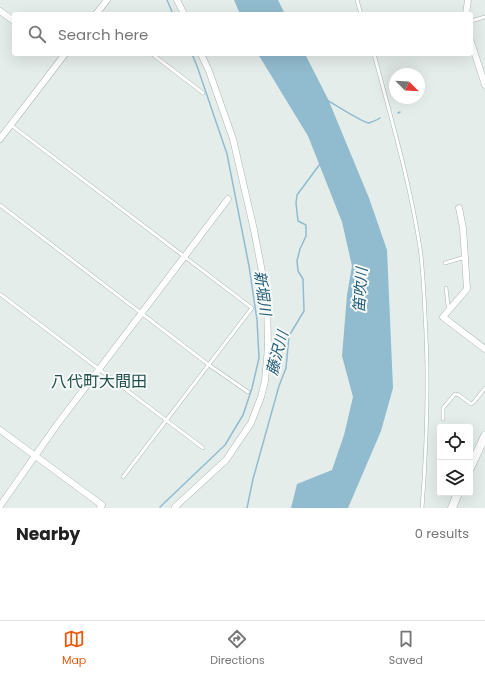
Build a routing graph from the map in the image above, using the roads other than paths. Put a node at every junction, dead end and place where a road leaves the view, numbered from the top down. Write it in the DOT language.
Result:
graph roads {
  1 [pos="107,0"];
  2 [pos="177,0"];
  3 [pos="357,0"];
  4 [pos="468,0"];
  5 [pos="0,11"];
  6 [pos="99,12"];
  7 [pos="183,12"];
  8 [pos="360,12"];
  9 [pos="466,12"];
  10 [pos="485,17"];
  11 [pos="12,20"];
  12 [pos="473,20"];
  13 [pos="473,48"];
  14 [pos="61,56"];
  15 [pos="155,56"];
  16 [pos="202,56"];
  17 [pos="375,56"];
  18 [pos="485,85"];
  19 [pos="203,92"];
  20 [pos="11,125"];
  21 [pos="0,139"];
  22 [pos="228,199"];
  23 [pos="0,205"];
  24 [pos="459,208"];
  25 [pos="184,256"];
  26 [pos="465,257"];
  27 [pos="445,263"];
  28 [pos="446,288"];
  29 [pos="0,294"];
  30 [pos="450,309"];
  31 [pos="142,312"];
  32 [pos="485,349"];
  33 [pos="209,365"];
  34 [pos="98,370"];
  35 [pos="485,388"];
  36 [pos="248,392"];
  37 [pos="443,419"];
  38 [pos="166,420"];
  39 [pos="0,430"];
  40 [pos="485,436"];
  41 [pos="203,448"];
  42 [pos="35,455"];
  43 [pos="473,462"];
  44 [pos="123,477"];
  45 [pos="457,496"];
  46 [pos="0,506"];
  47 [pos="174,507"];
  48 [pos="100,508"];
  49 [pos="422,508"];
  50 [pos="452,508"];
  1 -- 6 [label="street"];
  2 -- 7 [label="street"];
  3 -- 8 [label="lane"];
  4 -- 9 [label="street"];
  5 -- 11 [label="street"];
  10 -- 12 [label="lane"];
  13 -- 18 [label="street"];
  14 -- 20 [label="street"];
  15 -- 19 [label="lane"];
  16 -- 47 [label="street"];
  17 -- 49 [label="lane"];
  20 -- 21 [label="street"];
  20 -- 25 [label="lane"];
  22 -- 25 [label="street"];
  23 -- 31 [label="lane"];
  24 -- 26 [label="street"];
  25 -- 31 [label="street"];
  25 -- 33 [label="lane"];
  26 -- 27 [label="lane"];
  26 -- 30 [label="street"];
  28 -- 30 [label="lane"];
  29 -- 34 [label="lane"];
  30 -- 32 [label="street"];
  31 -- 33 [label="lane"];
  31 -- 34 [label="street"];
  33 -- 36 [label="lane"];
  33 -- 38 [label="lane"];
  34 -- 38 [label="lane"];
  34 -- 42 [label="street"];
  35 -- 37 [label="lane"];
  38 -- 41 [label="lane"];
  38 -- 44 [label="lane"];
  39 -- 42 [label="street"];
  40 -- 43 [label="main road"];
  42 -- 46 [label="street"];
  42 -- 48 [label="street"];
  45 -- 50 [label="main road"];
}
